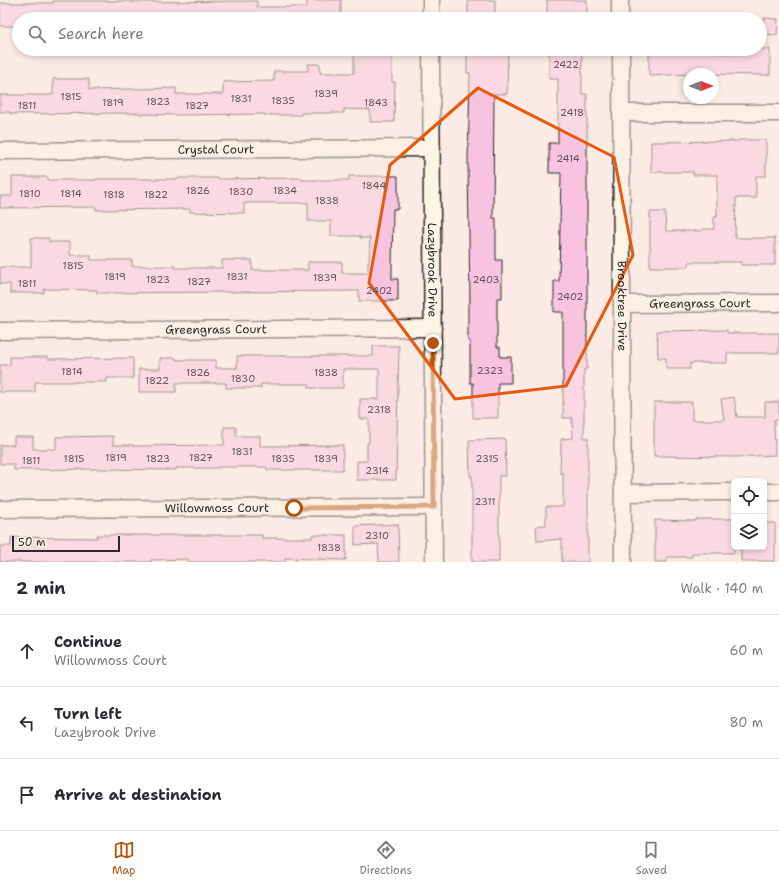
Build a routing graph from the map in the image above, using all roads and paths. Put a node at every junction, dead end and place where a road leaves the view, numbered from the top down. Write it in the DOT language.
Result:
graph roads {
  1 [pos="431,0"];
  2 [pos="620,0"];
  3 [pos="431,12"];
  4 [pos="620,12"];
  5 [pos="431,56"];
  6 [pos="620,56"];
  7 [pos="621,113"];
  8 [pos="779,113"];
  9 [pos="432,148"];
  10 [pos="0,151"];
  11 [pos="622,304"];
  12 [pos="779,304"];
  13 [pos="433,328"];
  14 [pos="0,331"];
  15 [pos="731,492"];
  16 [pos="767,492"];
  17 [pos="779,492"];
  18 [pos="623,493"];
  19 [pos="434,507"];
  20 [pos="0,510"];
  21 [pos="434,562"];
  22 [pos="624,562"];
  1 -- 3 [label="street"];
  2 -- 4 [label="street"];
  5 -- 9 [label="street, Lazybrook Drive"];
  6 -- 7 [label="street, Brooktree Drive"];
  7 -- 8 [label="street"];
  7 -- 11 [label="street, Brooktree Drive"];
  9 -- 10 [label="street, Crystal Court"];
  9 -- 13 [label="street, Lazybrook Drive"];
  11 -- 12 [label="street, Greengrass Court"];
  11 -- 18 [label="street, Brooktree Drive"];
  13 -- 14 [label="street, Greengrass Court"];
  13 -- 19 [label="street, Lazybrook Drive"];
  15 -- 18 [label="street"];
  16 -- 17 [label="street"];
  18 -- 22 [label="street, Brooktree Drive"];
  19 -- 20 [label="street, Willowmoss Court"];
  19 -- 21 [label="street, Lazybrook Drive"];
}
